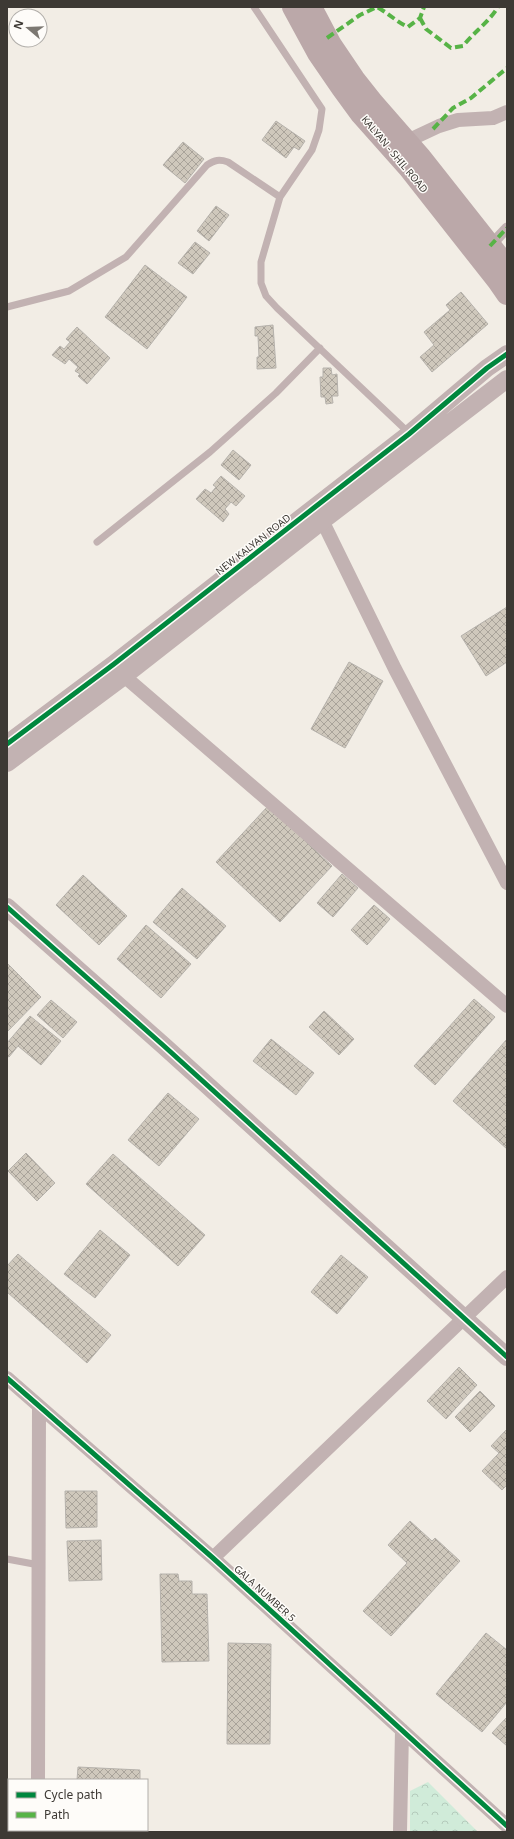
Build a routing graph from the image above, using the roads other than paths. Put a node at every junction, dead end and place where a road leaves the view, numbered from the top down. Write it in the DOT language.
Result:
graph roads {
  1 [pos="254,7"];
  2 [pos="293,7"];
  3 [pos="311,7"];
  4 [pos="507,112"];
  5 [pos="407,141"];
  6 [pos="280,197"];
  7 [pos="507,228"];
  8 [pos="490,246"];
  9 [pos="507,267"];
  10 [pos="507,294"];
  11 [pos="7,307"];
  12 [pos="320,348"];
  13 [pos="507,354"];
  14 [pos="507,379"];
  15 [pos="409,434"];
  16 [pos="319,514"];
  17 [pos="97,542"];
  18 [pos="124,676"];
  19 [pos="7,744"];
  20 [pos="7,763"];
  21 [pos="507,883"];
  22 [pos="7,907"];
  23 [pos="507,1006"];
  24 [pos="507,1277"];
  25 [pos="465,1319"];
  26 [pos="507,1357"];
  27 [pos="7,1378"];
  28 [pos="39,1407"];
  29 [pos="213,1558"];
  30 [pos="7,1559"];
  31 [pos="39,1565"];
  32 [pos="402,1730"];
  33 [pos="38,1779"];
  34 [pos="507,1826"];
  35 [pos="400,1832"];
  1 -- 6 [label="lane"];
  2 -- 10 [label="main road, KALYAN - SHIL ROAD"];
  3 -- 5 [label="main road, KALYAN - SHIL ROAD"];
  4 -- 5 [label="street"];
  5 -- 8 [label="main road, KALYAN - SHIL ROAD"];
  6 -- 11 [label="lane"];
  6 -- 12 [label="lane"];
  7 -- 8 [label="street"];
  8 -- 9 [label="main road, KALYAN - SHIL ROAD"];
  12 -- 15 [label="lane"];
  12 -- 17 [label="lane"];
  13 -- 15 [label="street, NEW KALYAN ROAD"];
  14 -- 16 [label="street, NEW KALYAN ROAD"];
  15 -- 16 [label="street, NEW KALYAN ROAD"];
  16 -- 18 [label="street, NEW KALYAN ROAD"];
  16 -- 19 [label="street, NEW KALYAN ROAD"];
  16 -- 21 [label="street"];
  18 -- 20 [label="street, NEW KALYAN ROAD"];
  18 -- 23 [label="street"];
  22 -- 25 [label="street"];
  24 -- 25 [label="street"];
  25 -- 26 [label="street"];
  25 -- 29 [label="street"];
  27 -- 28 [label="street, GALA NUMBER 5"];
  28 -- 29 [label="street, GALA NUMBER 5"];
  28 -- 31 [label="street"];
  29 -- 32 [label="street, GALA NUMBER 5"];
  30 -- 31 [label="lane"];
  31 -- 33 [label="street"];
  32 -- 34 [label="street, GALA NUMBER 5"];
  32 -- 35 [label="street"];
}
